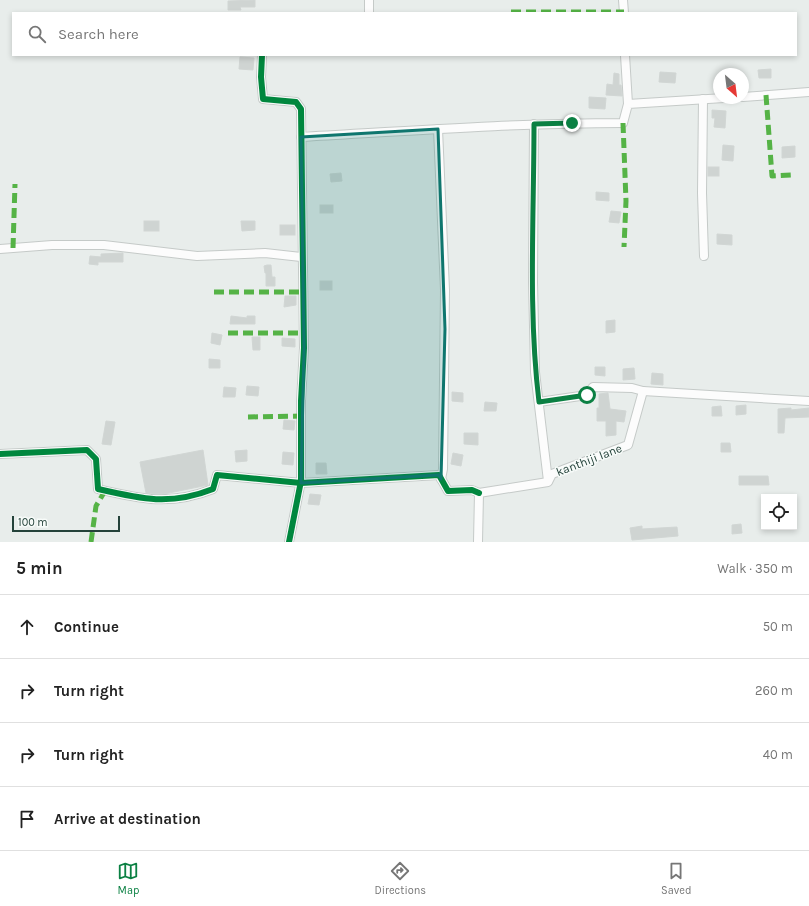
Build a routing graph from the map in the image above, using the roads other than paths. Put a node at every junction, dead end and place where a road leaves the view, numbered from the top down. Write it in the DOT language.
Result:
graph roads {
  1 [pos="370,0"];
  2 [pos="623,0"];
  3 [pos="369,12"];
  4 [pos="624,12"];
  5 [pos="262,56"];
  6 [pos="625,56"];
  7 [pos="809,92"];
  8 [pos="749,97"];
  9 [pos="703,99"];
  10 [pos="713,99"];
  11 [pos="628,104"];
  12 [pos="534,124"];
  13 [pos="438,129"];
  14 [pos="301,137"];
  15 [pos="0,249"];
  16 [pos="704,256"];
  17 [pos="301,257"];
  18 [pos="643,391"];
  19 [pos="809,401"];
  20 [pos="539,402"];
  21 [pos="0,454"];
  22 [pos="441,479"];
  23 [pos="548,482"];
  24 [pos="301,484"];
  25 [pos="480,492"];
  26 [pos="289,542"];
  27 [pos="478,542"];
  1 -- 3 [label="street"];
  2 -- 4 [label="street"];
  5 -- 14 [label="street"];
  6 -- 11 [label="street"];
  7 -- 8 [label="street"];
  9 -- 10 [label="street"];
  9 -- 11 [label="street"];
  9 -- 16 [label="street"];
  11 -- 12 [label="street"];
  12 -- 13 [label="street"];
  12 -- 20 [label="street"];
  13 -- 14 [label="street"];
  13 -- 22 [label="street"];
  14 -- 17 [label="street"];
  15 -- 17 [label="street"];
  17 -- 24 [label="street"];
  18 -- 19 [label="street"];
  18 -- 20 [label="street"];
  18 -- 23 [label="street, kanthiji lane"];
  20 -- 23 [label="street"];
  21 -- 24 [label="street"];
  22 -- 24 [label="street"];
  22 -- 25 [label="street, kanthiji lane"];
  23 -- 25 [label="street, kanthiji lane"];
  24 -- 26 [label="street"];
  25 -- 27 [label="street"];
}
